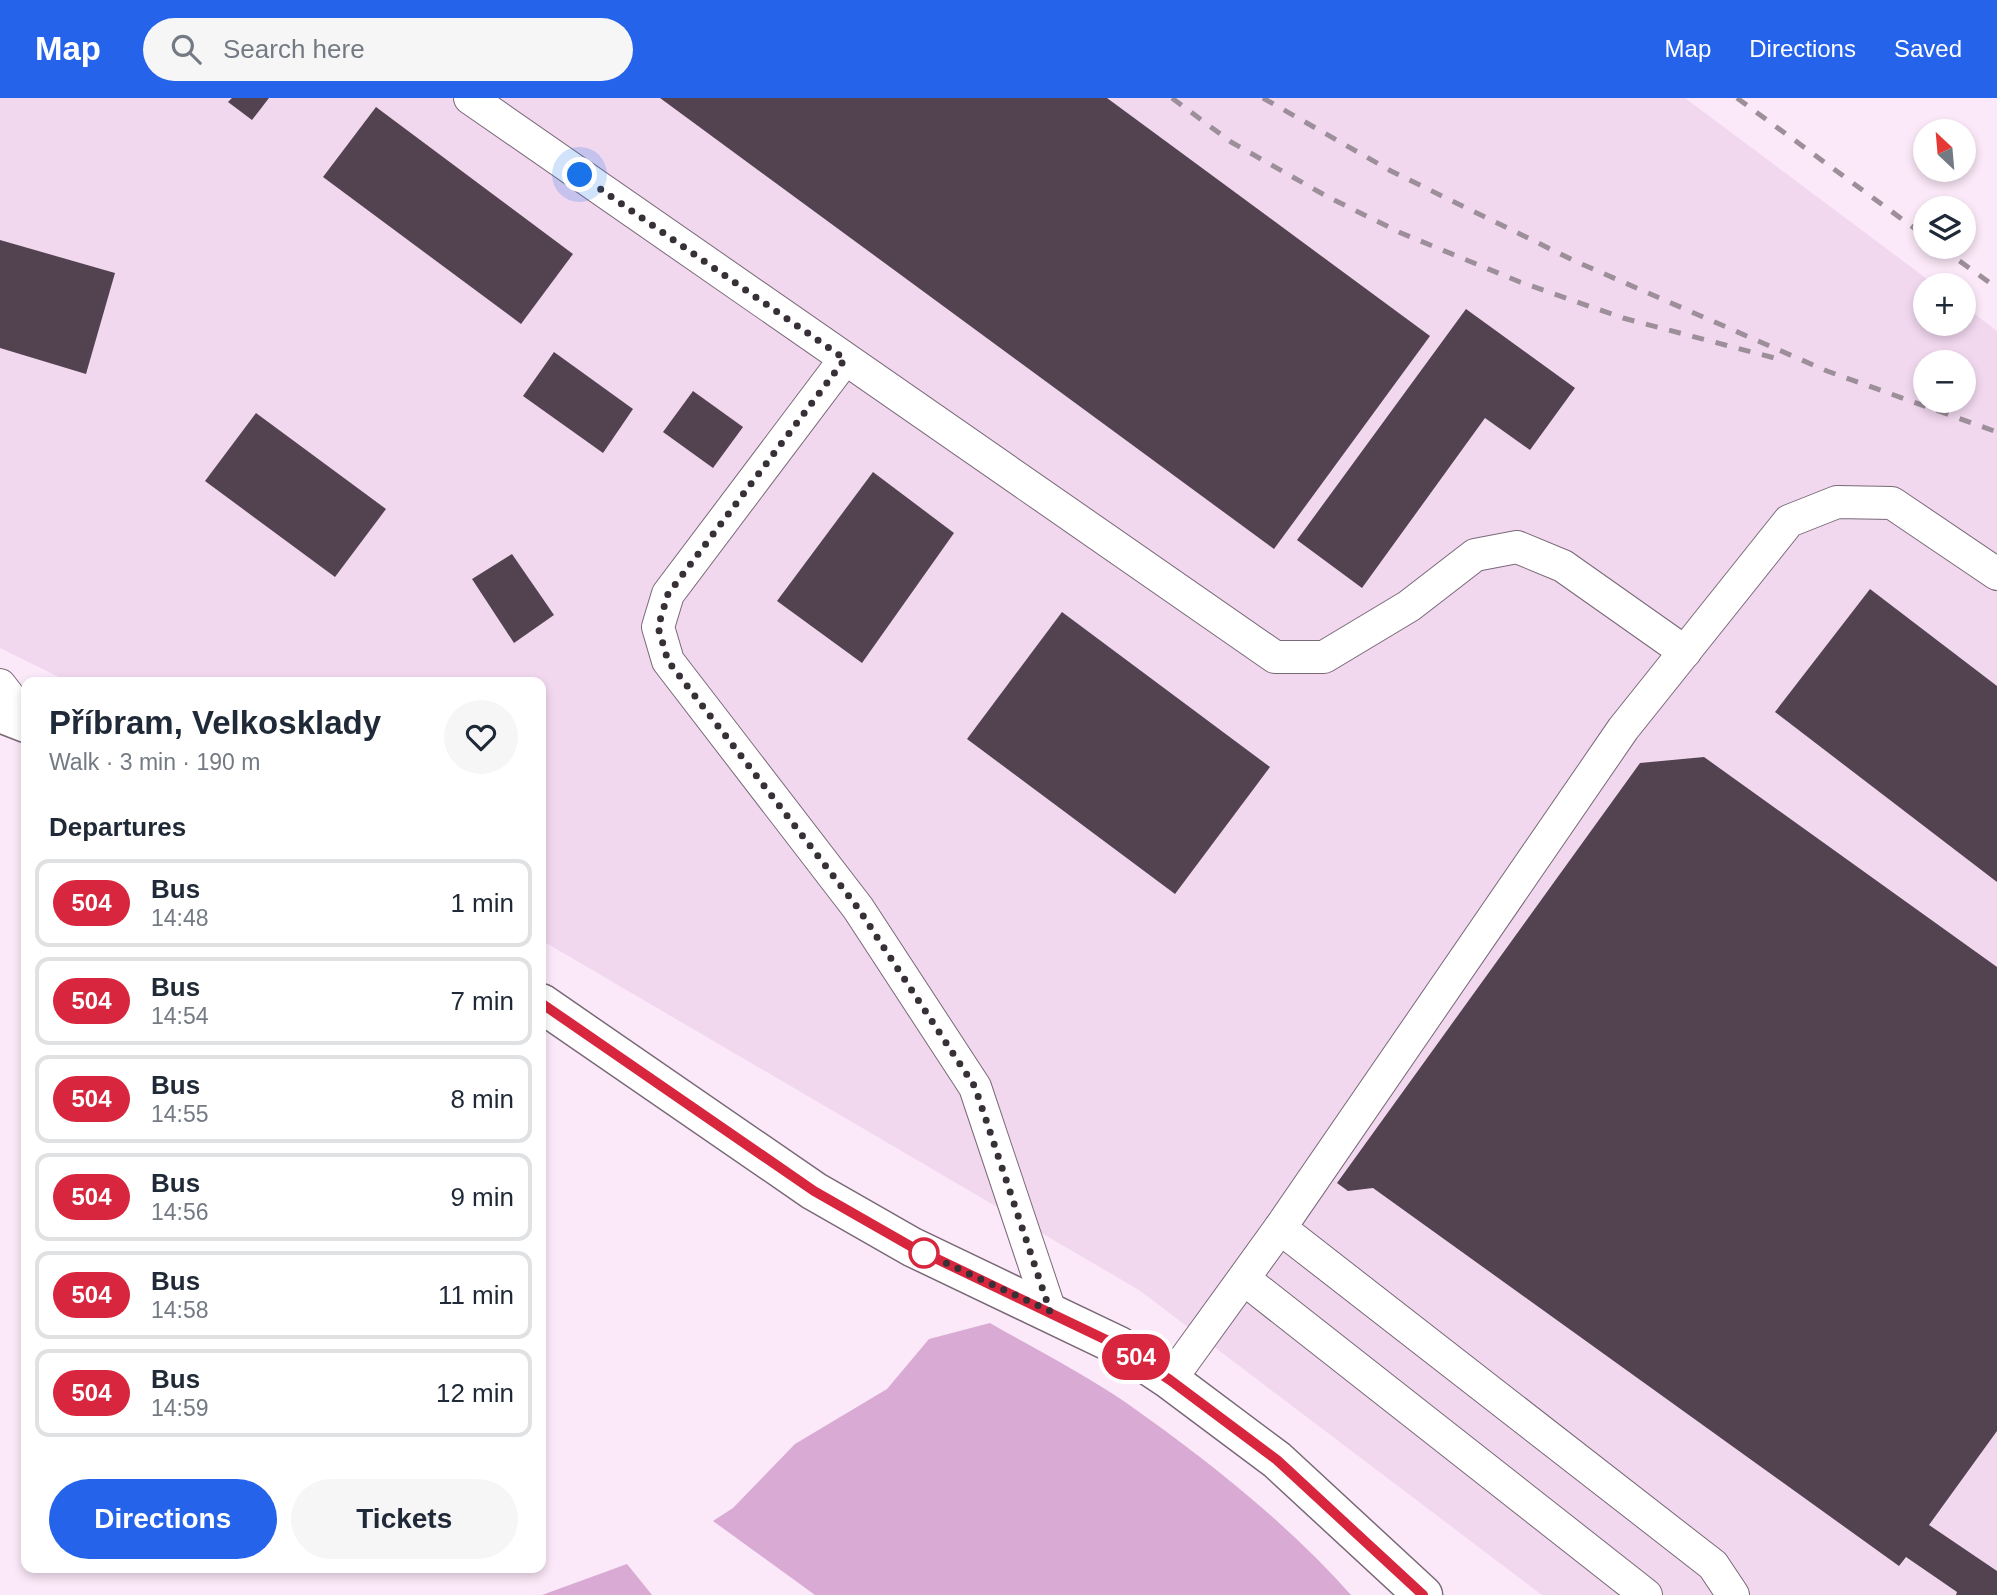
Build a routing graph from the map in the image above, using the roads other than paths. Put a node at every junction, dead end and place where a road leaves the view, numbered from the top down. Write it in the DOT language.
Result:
graph roads {
  1 [pos="470,98"];
  2 [pos="845,359"];
  3 [pos="1997,573"];
  4 [pos="1685,652"];
  5 [pos="0,685"];
  6 [pos="0,713"];
  7 [pos="21,714"];
  8 [pos="21,719"];
  9 [pos="546,1006"];
  10 [pos="1280,1228"];
  11 [pos="1244,1279"];
  12 [pos="1050,1311"];
  13 [pos="1170,1380"];
  14 [pos="1423,1595"];
  15 [pos="1646,1595"];
  16 [pos="1733,1595"];
  1 -- 2 [label="lane"];
  2 -- 4 [label="lane"];
  2 -- 12 [label="lane"];
  3 -- 4 [label="lane"];
  4 -- 10 [label="lane"];
  5 -- 7 [label="lane"];
  6 -- 8 [label="street"];
  9 -- 12 [label="street"];
  10 -- 11 [label="lane"];
  10 -- 16 [label="lane"];
  11 -- 13 [label="lane"];
  11 -- 15 [label="lane"];
  12 -- 13 [label="street"];
  13 -- 14 [label="street"];
}
